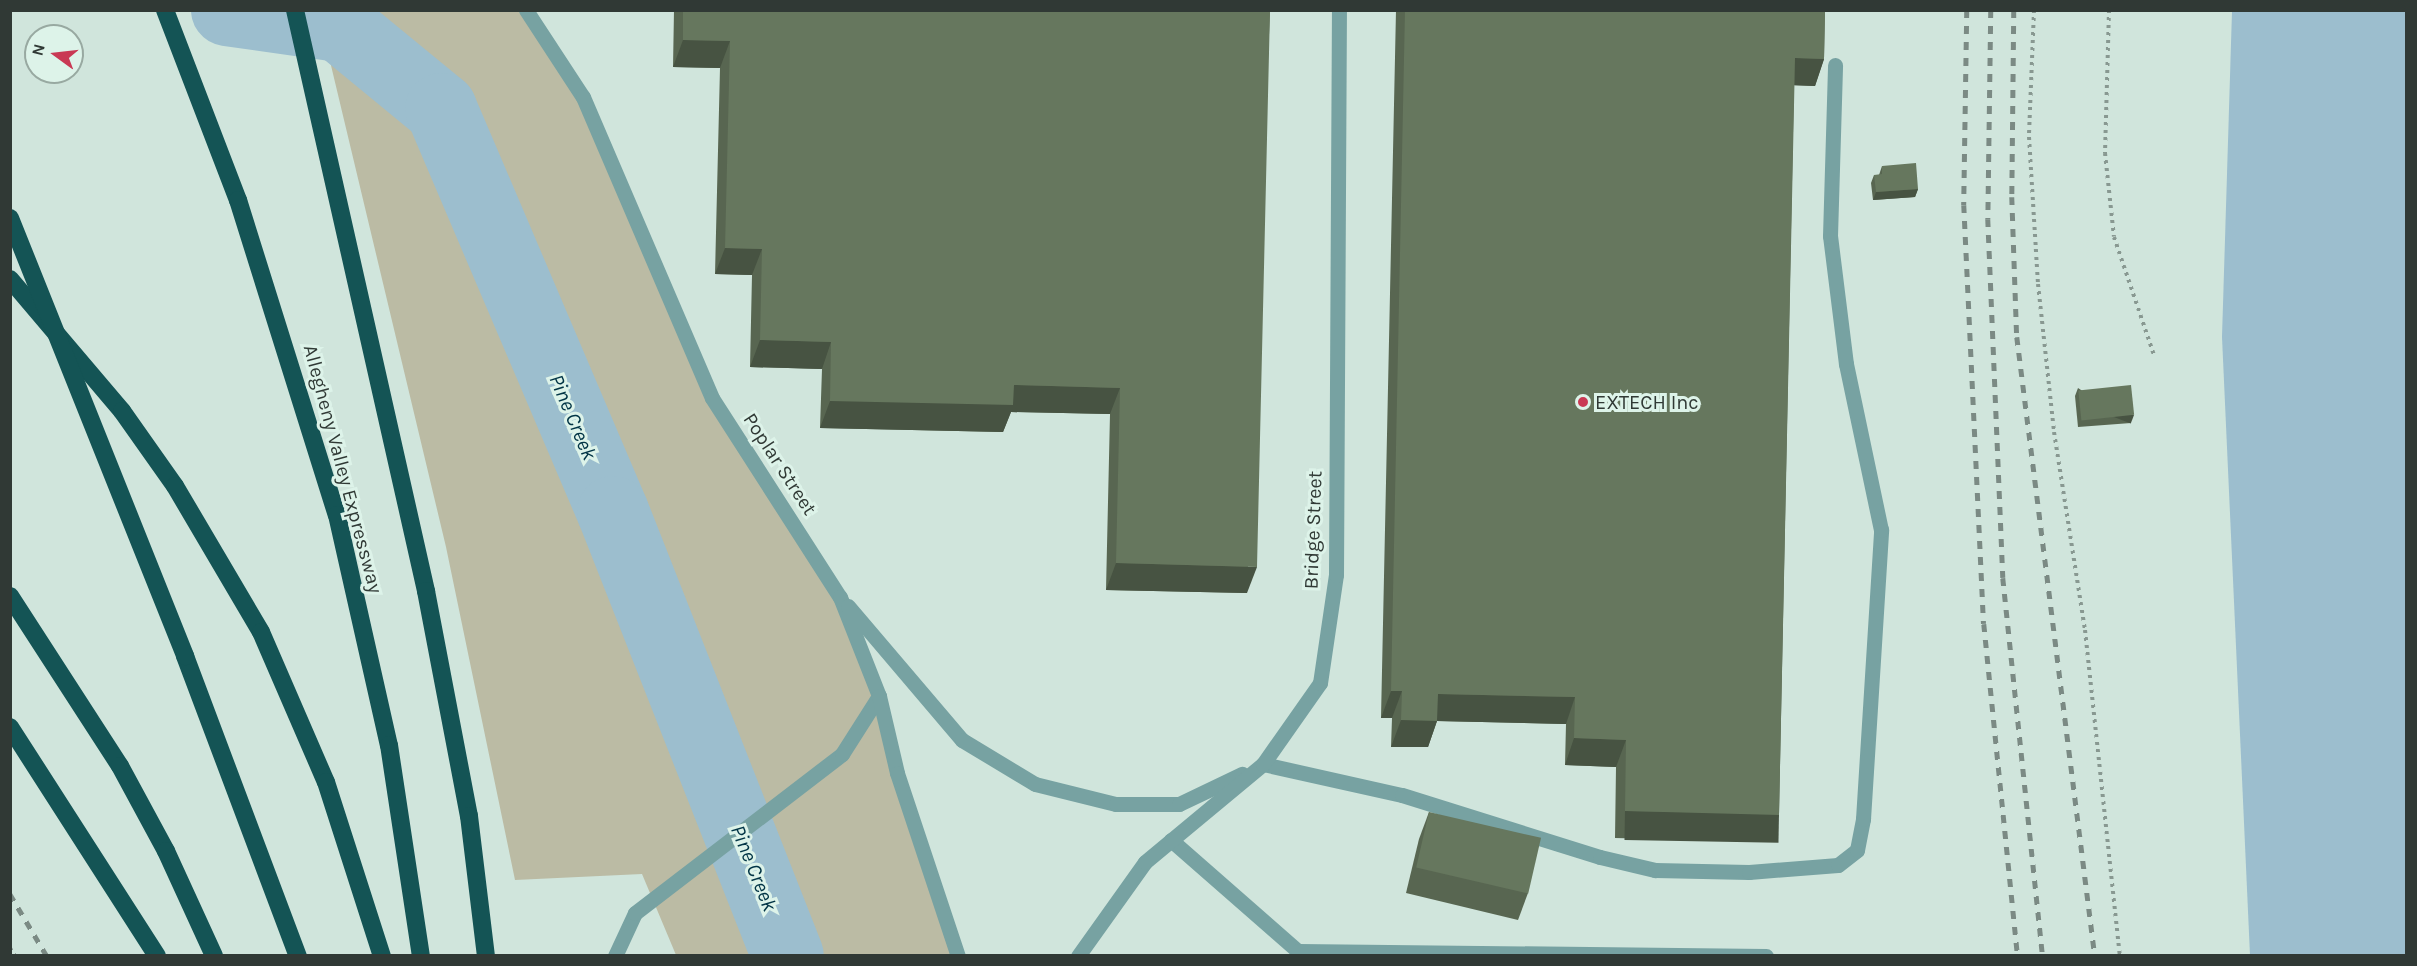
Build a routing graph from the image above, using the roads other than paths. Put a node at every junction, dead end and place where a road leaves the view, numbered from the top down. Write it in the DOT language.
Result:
graph roads {
  1 [pos="165,10"];
  2 [pos="295,10"];
  3 [pos="526,10"];
  4 [pos="1339,10"];
  5 [pos="1835,65"];
  6 [pos="10,218"];
  7 [pos="10,279"];
  8 [pos="10,596"];
  9 [pos="840,597"];
  10 [pos="879,696"];
  11 [pos="10,727"];
  12 [pos="1263,764"];
  13 [pos="1171,840"];
  14 [pos="157,956"];
  15 [pos="214,956"];
  16 [pos="298,956"];
  17 [pos="382,956"];
  18 [pos="421,956"];
  19 [pos="486,956"];
  20 [pos="615,956"];
  21 [pos="958,956"];
  22 [pos="1078,956"];
  23 [pos="1766,956"];
  1 -- 18 [label="highway, Allegheny Valley Expressway"];
  2 -- 19 [label="highway"];
  3 -- 9 [label="street, Poplar Street"];
  4 -- 12 [label="street, Bridge Street"];
  5 -- 12 [label="street"];
  6 -- 16 [label="highway, bridge"];
  7 -- 17 [label="highway"];
  8 -- 15 [label="highway"];
  9 -- 10 [label="street, Poplar Street"];
  9 -- 12 [label="street"];
  10 -- 20 [label="street"];
  10 -- 21 [label="street, Poplar Street"];
  11 -- 14 [label="highway"];
  12 -- 13 [label="street, Bridge Street"];
  13 -- 22 [label="street, Bridge Street"];
  13 -- 23 [label="street"];
}
